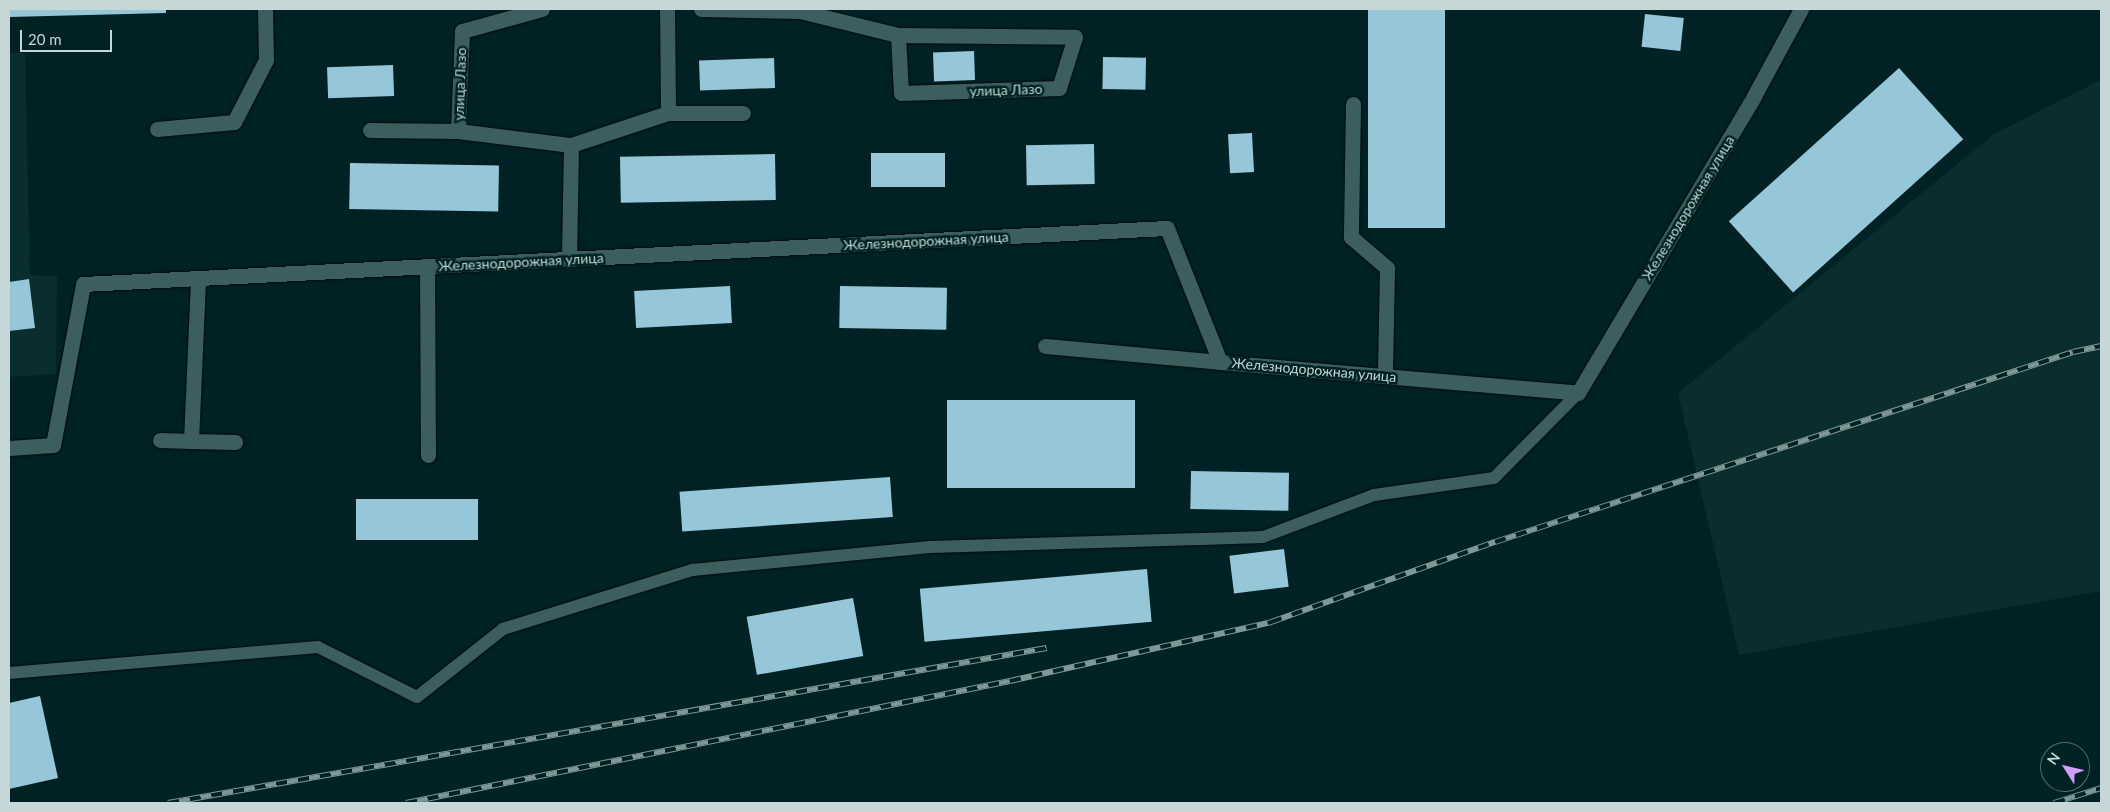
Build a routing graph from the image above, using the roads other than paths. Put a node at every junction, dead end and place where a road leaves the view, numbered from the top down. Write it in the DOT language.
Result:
graph roads {
  1 [pos="265,9"];
  2 [pos="542,9"];
  3 [pos="667,9"];
  4 [pos="701,9"];
  5 [pos="1801,9"];
  6 [pos="898,35"];
  7 [pos="1353,104"];
  8 [pos="668,113"];
  9 [pos="743,114"];
  10 [pos="157,129"];
  11 [pos="370,130"];
  12 [pos="458,131"];
  13 [pos="572,145"];
  14 [pos="569,259"];
  15 [pos="427,266"];
  16 [pos="198,278"];
  17 [pos="1045,346"];
  18 [pos="1220,362"];
  19 [pos="1385,376"];
  20 [pos="1578,393"];
  21 [pos="160,440"];
  22 [pos="190,441"];
  23 [pos="236,442"];
  24 [pos="9,448"];
  25 [pos="428,455"];
  26 [pos="9,673"];
  1 -- 10 [label="street"];
  2 -- 12 [label="street, улица Лазо"];
  3 -- 8 [label="street"];
  4 -- 6 [label="street, улица Лазо"];
  5 -- 20 [label="street, Железнодорожная улица"];
  6 -- 6 [label="street, улица Лазо"];
  7 -- 19 [label="street"];
  8 -- 9 [label="street"];
  8 -- 13 [label="street"];
  11 -- 12 [label="street"];
  12 -- 13 [label="street"];
  13 -- 14 [label="street"];
  14 -- 15 [label="street, Железнодорожная улица"];
  14 -- 18 [label="street, Железнодорожная улица"];
  15 -- 16 [label="street, Железнодорожная улица"];
  15 -- 25 [label="street, Железнодорожная улица"];
  16 -- 22 [label="street"];
  16 -- 24 [label="street, Железнодорожная улица"];
  17 -- 18 [label="street"];
  18 -- 19 [label="street, Железнодорожная улица"];
  19 -- 20 [label="street, Железнодорожная улица"];
  20 -- 26 [label="lane"];
  21 -- 22 [label="street"];
  22 -- 23 [label="street"];
}
